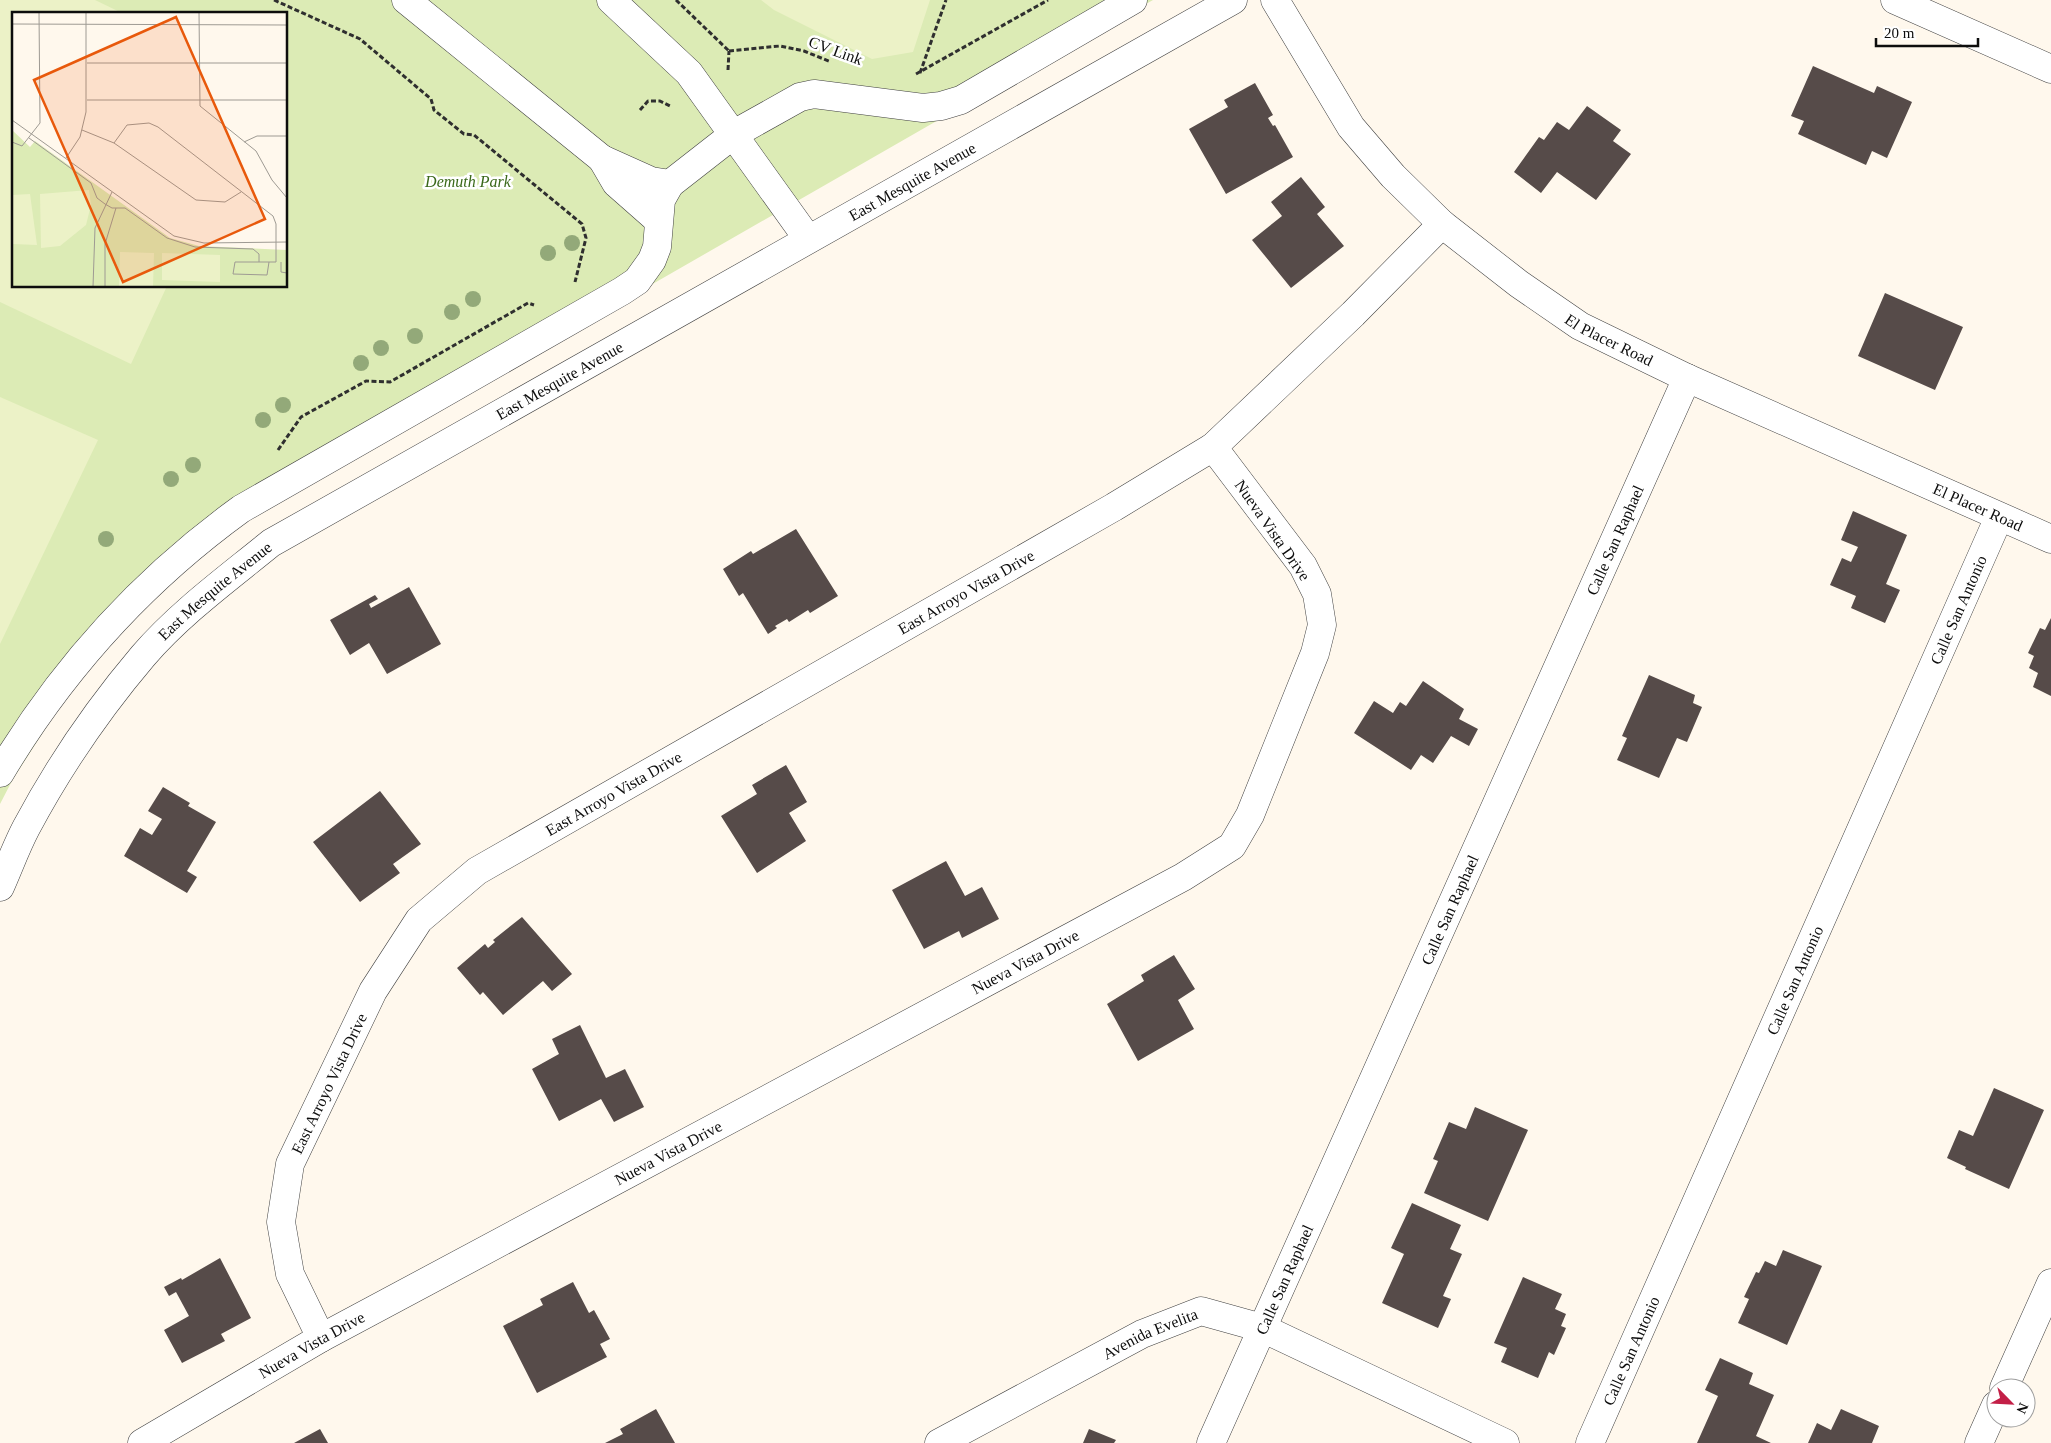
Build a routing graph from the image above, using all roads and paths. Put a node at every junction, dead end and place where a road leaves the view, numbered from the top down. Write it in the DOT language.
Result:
graph roads {
  1 [pos="274,0"];
  2 [pos="406,0"];
  3 [pos="611,0"];
  4 [pos="676,0"];
  5 [pos="946,0"];
  6 [pos="1048,0"];
  7 [pos="1133,0"];
  8 [pos="1233,0"];
  9 [pos="1275,0"];
  10 [pos="1895,0"];
  11 [pos="729,51"];
  12 [pos="840,66"];
  13 [pos="2051,69"];
  14 [pos="920,74"];
  15 [pos="912,75"];
  16 [pos="732,76"];
  17 [pos="640,110"];
  18 [pos="678,110"];
  19 [pos="734,134"];
  20 [pos="602,159"];
  21 [pos="670,184"];
  22 [pos="658,220"];
  23 [pos="1442,224"];
  24 [pos="808,239"];
  25 [pos="572,291"];
  26 [pos="536,305"];
  27 [pos="1687,378"];
  28 [pos="1213,446"];
  29 [pos="270,454"];
  30 [pos="1999,517"];
  31 [pos="2051,540"];
  32 [pos="0,773"];
  33 [pos="0,887"];
  34 [pos="2051,1283"];
  35 [pos="1262,1328"];
  36 [pos="321,1338"];
  37 [pos="2008,1378"];
  38 [pos="1986,1427"];
  39 [pos="142,1443"];
  40 [pos="938,1443"];
  41 [pos="1212,1443"];
  42 [pos="1505,1443"];
  43 [pos="1590,1443"];
  44 [pos="1979,1443"];
  1 -- 25 [label="path"];
  2 -- 20 [label="street"];
  3 -- 19 [label="street"];
  4 -- 11 [label="path"];
  5 -- 14 [label="path"];
  6 -- 14 [label="path"];
  7 -- 19 [label="street"];
  8 -- 24 [label="street, East Mesquite Avenue"];
  9 -- 23 [label="street, El Placer Road"];
  10 -- 13 [label="street"];
  11 -- 12 [label="path, CV Link"];
  11 -- 16 [label="path"];
  14 -- 15 [label="path"];
  17 -- 18 [label="path"];
  19 -- 21 [label="street"];
  19 -- 24 [label="street"];
  20 -- 21 [label="street"];
  20 -- 22 [label="street"];
  21 -- 22 [label="street"];
  22 -- 32 [label="street"];
  23 -- 27 [label="street, El Placer Road"];
  23 -- 28 [label="street"];
  24 -- 33 [label="street, East Mesquite Avenue"];
  26 -- 29 [label="path"];
  27 -- 30 [label="street, El Placer Road"];
  27 -- 35 [label="street, Calle San Raphael"];
  28 -- 36 [label="street, East Arroyo Vista Drive"];
  28 -- 36 [label="street, Nueva Vista Drive"];
  30 -- 31 [label="street, El Placer Road"];
  30 -- 43 [label="street, Calle San Antonio"];
  34 -- 37 [label="street"];
  35 -- 40 [label="street, Avenida Evelita"];
  35 -- 41 [label="street, Calle San Raphael"];
  35 -- 42 [label="street, Avenida Evelita"];
  36 -- 39 [label="street, Nueva Vista Drive"];
  38 -- 44 [label="street"];
}
